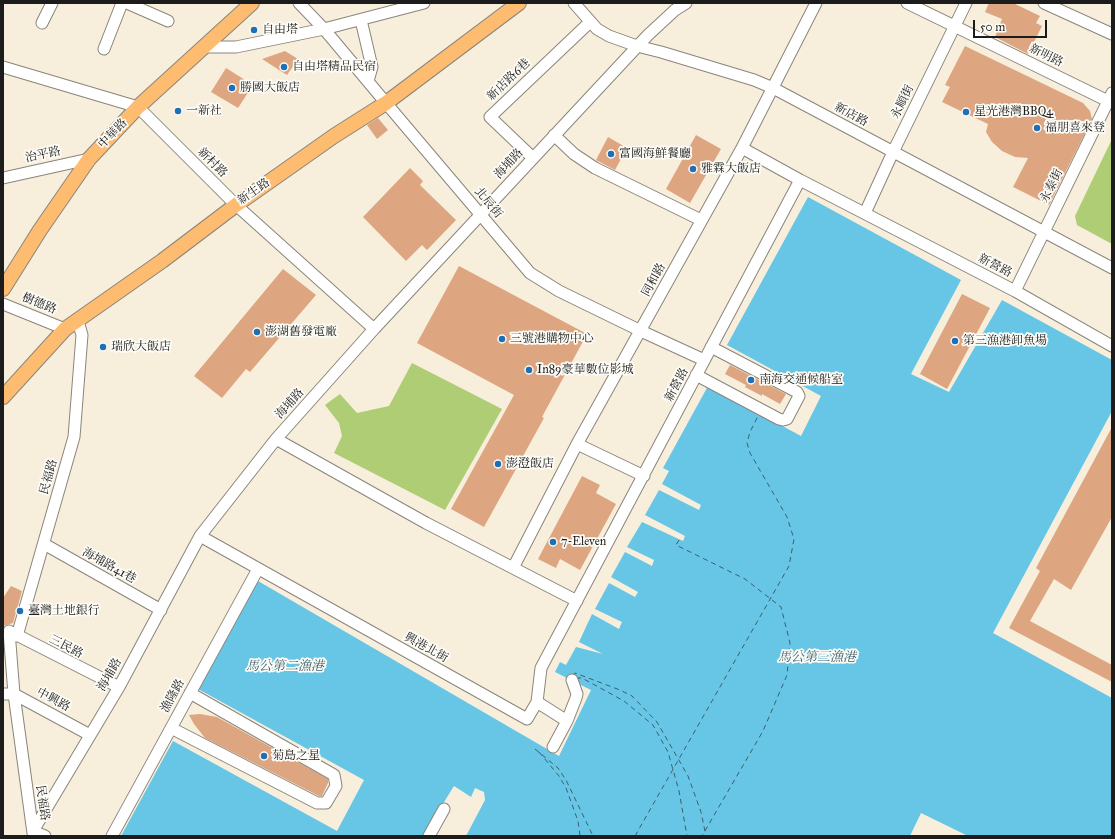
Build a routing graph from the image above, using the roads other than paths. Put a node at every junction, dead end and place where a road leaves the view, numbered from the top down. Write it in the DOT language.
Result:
graph roads {
  1 [pos="52,3"];
  2 [pos="122,3"];
  3 [pos="127,3"];
  4 [pos="252,3"];
  5 [pos="299,3"];
  6 [pos="424,3"];
  7 [pos="519,3"];
  8 [pos="574,3"];
  9 [pos="686,3"];
  10 [pos="816,3"];
  11 [pos="907,3"];
  12 [pos="966,3"];
  13 [pos="1044,3"];
  14 [pos="361,20"];
  15 [pos="168,21"];
  16 [pos="590,22"];
  17 [pos="42,23"];
  18 [pos="955,26"];
  19 [pos="324,29"];
  20 [pos="1112,34"];
  21 [pos="637,46"];
  22 [pos="204,47"];
  23 [pos="104,48"];
  24 [pos="3,67"];
  25 [pos="368,81"];
  26 [pos="773,88"];
  27 [pos="1110,97"];
  28 [pos="386,102"];
  29 [pos="138,108"];
  30 [pos="554,136"];
  31 [pos="742,148"];
  32 [pos="893,152"];
  33 [pos="90,158"];
  34 [pos="533,158"];
  35 [pos="3,178"];
  36 [pos="800,180"];
  37 [pos="236,205"];
  38 [pos="481,214"];
  39 [pos="865,214"];
  40 [pos="701,220"];
  41 [pos="1045,232"];
  42 [pos="1112,268"];
  43 [pos="3,289"];
  44 [pos="1015,292"];
  45 [pos="3,304"];
  46 [pos="78,321"];
  47 [pos="65,329"];
  48 [pos="374,329"];
  49 [pos="641,331"];
  50 [pos="1112,346"];
  51 [pos="711,347"];
  52 [pos="704,360"];
  53 [pos="696,375"];
  54 [pos="3,397"];
  55 [pos="276,439"];
  56 [pos="577,444"];
  57 [pos="644,476"];
  58 [pos="200,536"];
  59 [pos="44,544"];
  60 [pos="513,568"];
  61 [pos="258,569"];
  62 [pos="577,601"];
  63 [pos="161,610"];
  64 [pos="9,632"];
  65 [pos="572,680"];
  66 [pos="119,687"];
  67 [pos="9,694"];
  68 [pos="190,694"];
  69 [pos="537,702"];
  70 [pos="567,721"];
  71 [pos="171,728"];
  72 [pos="90,735"];
  73 [pos="553,747"];
  74 [pos="444,810"];
  75 [pos="33,833"];
  76 [pos="45,836"];
  77 [pos="112,836"];
  78 [pos="429,836"];
  1 -- 17 [label="street"];
  2 -- 23 [label="street"];
  3 -- 15 [label="street"];
  4 -- 22 [label="main road, 中華路"];
  5 -- 19 [label="street, 北辰街"];
  6 -- 14 [label="street"];
  7 -- 28 [label="main road, 新生路"];
  8 -- 16 [label="street, 新店路"];
  9 -- 21 [label="street, 海埔路"];
  10 -- 26 [label="street, 同和路"];
  11 -- 18 [label="street, 新明路"];
  12 -- 18 [label="street, 永順街"];
  13 -- 20 [label="street"];
  14 -- 19 [label="street"];
  14 -- 25 [label="street"];
  16 -- 21 [label="street, 新店路"];
  16 -- 34 [label="street, 新店路6巷"];
  18 -- 27 [label="street, 新明路"];
  18 -- 32 [label="street, 永順街"];
  19 -- 22 [label="street"];
  19 -- 25 [label="street, 北辰街"];
  21 -- 26 [label="street, 新店路"];
  21 -- 30 [label="street, 海埔路"];
  22 -- 29 [label="main road, 中華路"];
  24 -- 29 [label="street, 新村路"];
  25 -- 28 [label="street, 北辰街"];
  26 -- 31 [label="street, 同和路"];
  26 -- 32 [label="street, 新店路"];
  27 -- 41 [label="street, 永泰街"];
  28 -- 37 [label="main road, 新生路"];
  28 -- 38 [label="street, 北辰街"];
  29 -- 33 [label="main road, 中華路"];
  29 -- 37 [label="street, 新村路"];
  30 -- 34 [label="street, 海埔路"];
  30 -- 40 [label="street"];
  31 -- 36 [label="street, 新營路"];
  31 -- 40 [label="street, 同和路"];
  32 -- 39 [label="street, 永順街"];
  32 -- 41 [label="street, 新店路"];
  33 -- 35 [label="street, 治平路"];
  33 -- 43 [label="main road, 中華路"];
  34 -- 38 [label="street, 海埔路"];
  36 -- 39 [label="street, 新營路"];
  36 -- 51 [label="street, 新營路"];
  37 -- 46 [label="main road, 新生路"];
  37 -- 48 [label="street, 新村路"];
  38 -- 48 [label="street, 海埔路"];
  38 -- 49 [label="street, 北辰街"];
  39 -- 44 [label="street, 新營路"];
  40 -- 49 [label="street, 同和路"];
  41 -- 42 [label="street, 新店路"];
  41 -- 44 [label="street, 永泰街"];
  44 -- 50 [label="street, 新營路"];
  45 -- 47 [label="street, 樹德路"];
  46 -- 47 [label="main road, 新生路"];
  46 -- 59 [label="street, 民福路"];
  47 -- 54 [label="main road, 新生路"];
  48 -- 55 [label="street, 海埔路"];
  49 -- 52 [label="street, 北辰街"];
  49 -- 56 [label="street, 同和路"];
  51 -- 52 [label="street, 新營路"];
  51 -- 53 [label="street"];
  52 -- 53 [label="street, 新營路"];
  53 -- 57 [label="street, 新營路"];
  55 -- 58 [label="street, 海埔路"];
  55 -- 60 [label="street"];
  56 -- 57 [label="street"];
  56 -- 60 [label="street, 同和路"];
  57 -- 62 [label="street, 新營路"];
  58 -- 61 [label="street, 興港北街"];
  58 -- 63 [label="street, 海埔路"];
  59 -- 63 [label="street, 海埔路41巷"];
  59 -- 64 [label="street, 民福路"];
  60 -- 62 [label="street"];
  61 -- 68 [label="street, 漁隆路"];
  61 -- 69 [label="street, 興港北街"];
  62 -- 69 [label="street, 興港北街"];
  63 -- 66 [label="street, 海埔路"];
  64 -- 66 [label="street, 三民路"];
  64 -- 67 [label="street, 民福路"];
  65 -- 70 [label="street"];
  66 -- 72 [label="street, 海埔路"];
  67 -- 72 [label="street, 中興路"];
  67 -- 75 [label="street, 民福路"];
  68 -- 71 [label="street, 漁隆路"];
  68 -- 71 [label="street"];
  69 -- 70 [label="street"];
  70 -- 73 [label="street"];
  71 -- 77 [label="street, 漁隆路"];
  72 -- 75 [label="street, 海埔路"];
  74 -- 78 [label="street"];
  75 -- 76 [label="street"];
}
